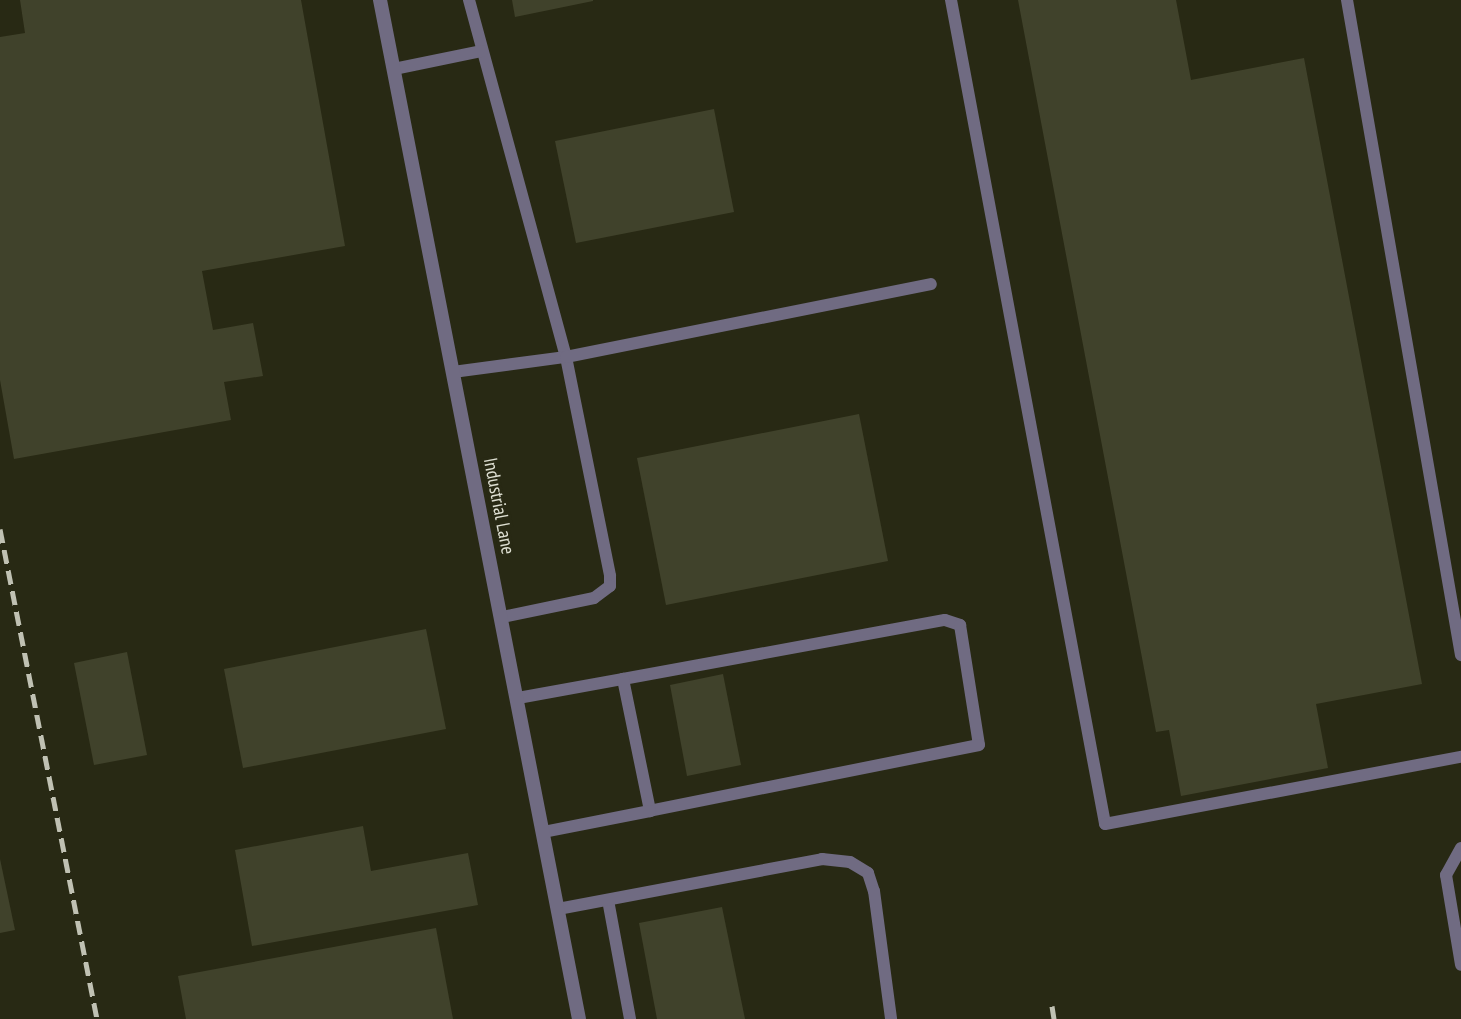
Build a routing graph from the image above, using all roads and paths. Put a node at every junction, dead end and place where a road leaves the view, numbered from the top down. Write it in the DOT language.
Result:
graph roads {
  1 [pos="380,0"];
  2 [pos="469,0"];
  3 [pos="951,0"];
  4 [pos="1347,0"];
  5 [pos="482,51"];
  6 [pos="394,69"];
  7 [pos="930,284"];
  8 [pos="566,357"];
  9 [pos="453,372"];
  10 [pos="502,617"];
  11 [pos="1461,655"];
  12 [pos="623,679"];
  13 [pos="517,698"];
  14 [pos="1461,757"];
  15 [pos="650,810"];
  16 [pos="544,832"];
  17 [pos="1461,848"];
  18 [pos="608,900"];
  19 [pos="558,909"];
  20 [pos="1461,965"];
  21 [pos="579,1019"];
  22 [pos="630,1019"];
  23 [pos="891,1019"];
  1 -- 6 [label="street, Industrial Lane"];
  2 -- 5 [label="lane"];
  3 -- 14 [label="lane"];
  4 -- 11 [label="lane"];
  5 -- 6 [label="lane"];
  5 -- 8 [label="lane"];
  6 -- 9 [label="street, Industrial Lane"];
  7 -- 8 [label="lane"];
  8 -- 9 [label="lane"];
  8 -- 10 [label="lane"];
  9 -- 10 [label="street, Industrial Lane"];
  10 -- 13 [label="street, Industrial Lane"];
  12 -- 13 [label="lane"];
  12 -- 15 [label="lane"];
  12 -- 15 [label="lane"];
  13 -- 16 [label="street, Industrial Lane"];
  15 -- 16 [label="lane"];
  16 -- 19 [label="street, Industrial Lane"];
  17 -- 20 [label="lane"];
  18 -- 19 [label="lane"];
  18 -- 22 [label="lane"];
  18 -- 23 [label="lane"];
  19 -- 21 [label="street, Industrial Lane"];
}
